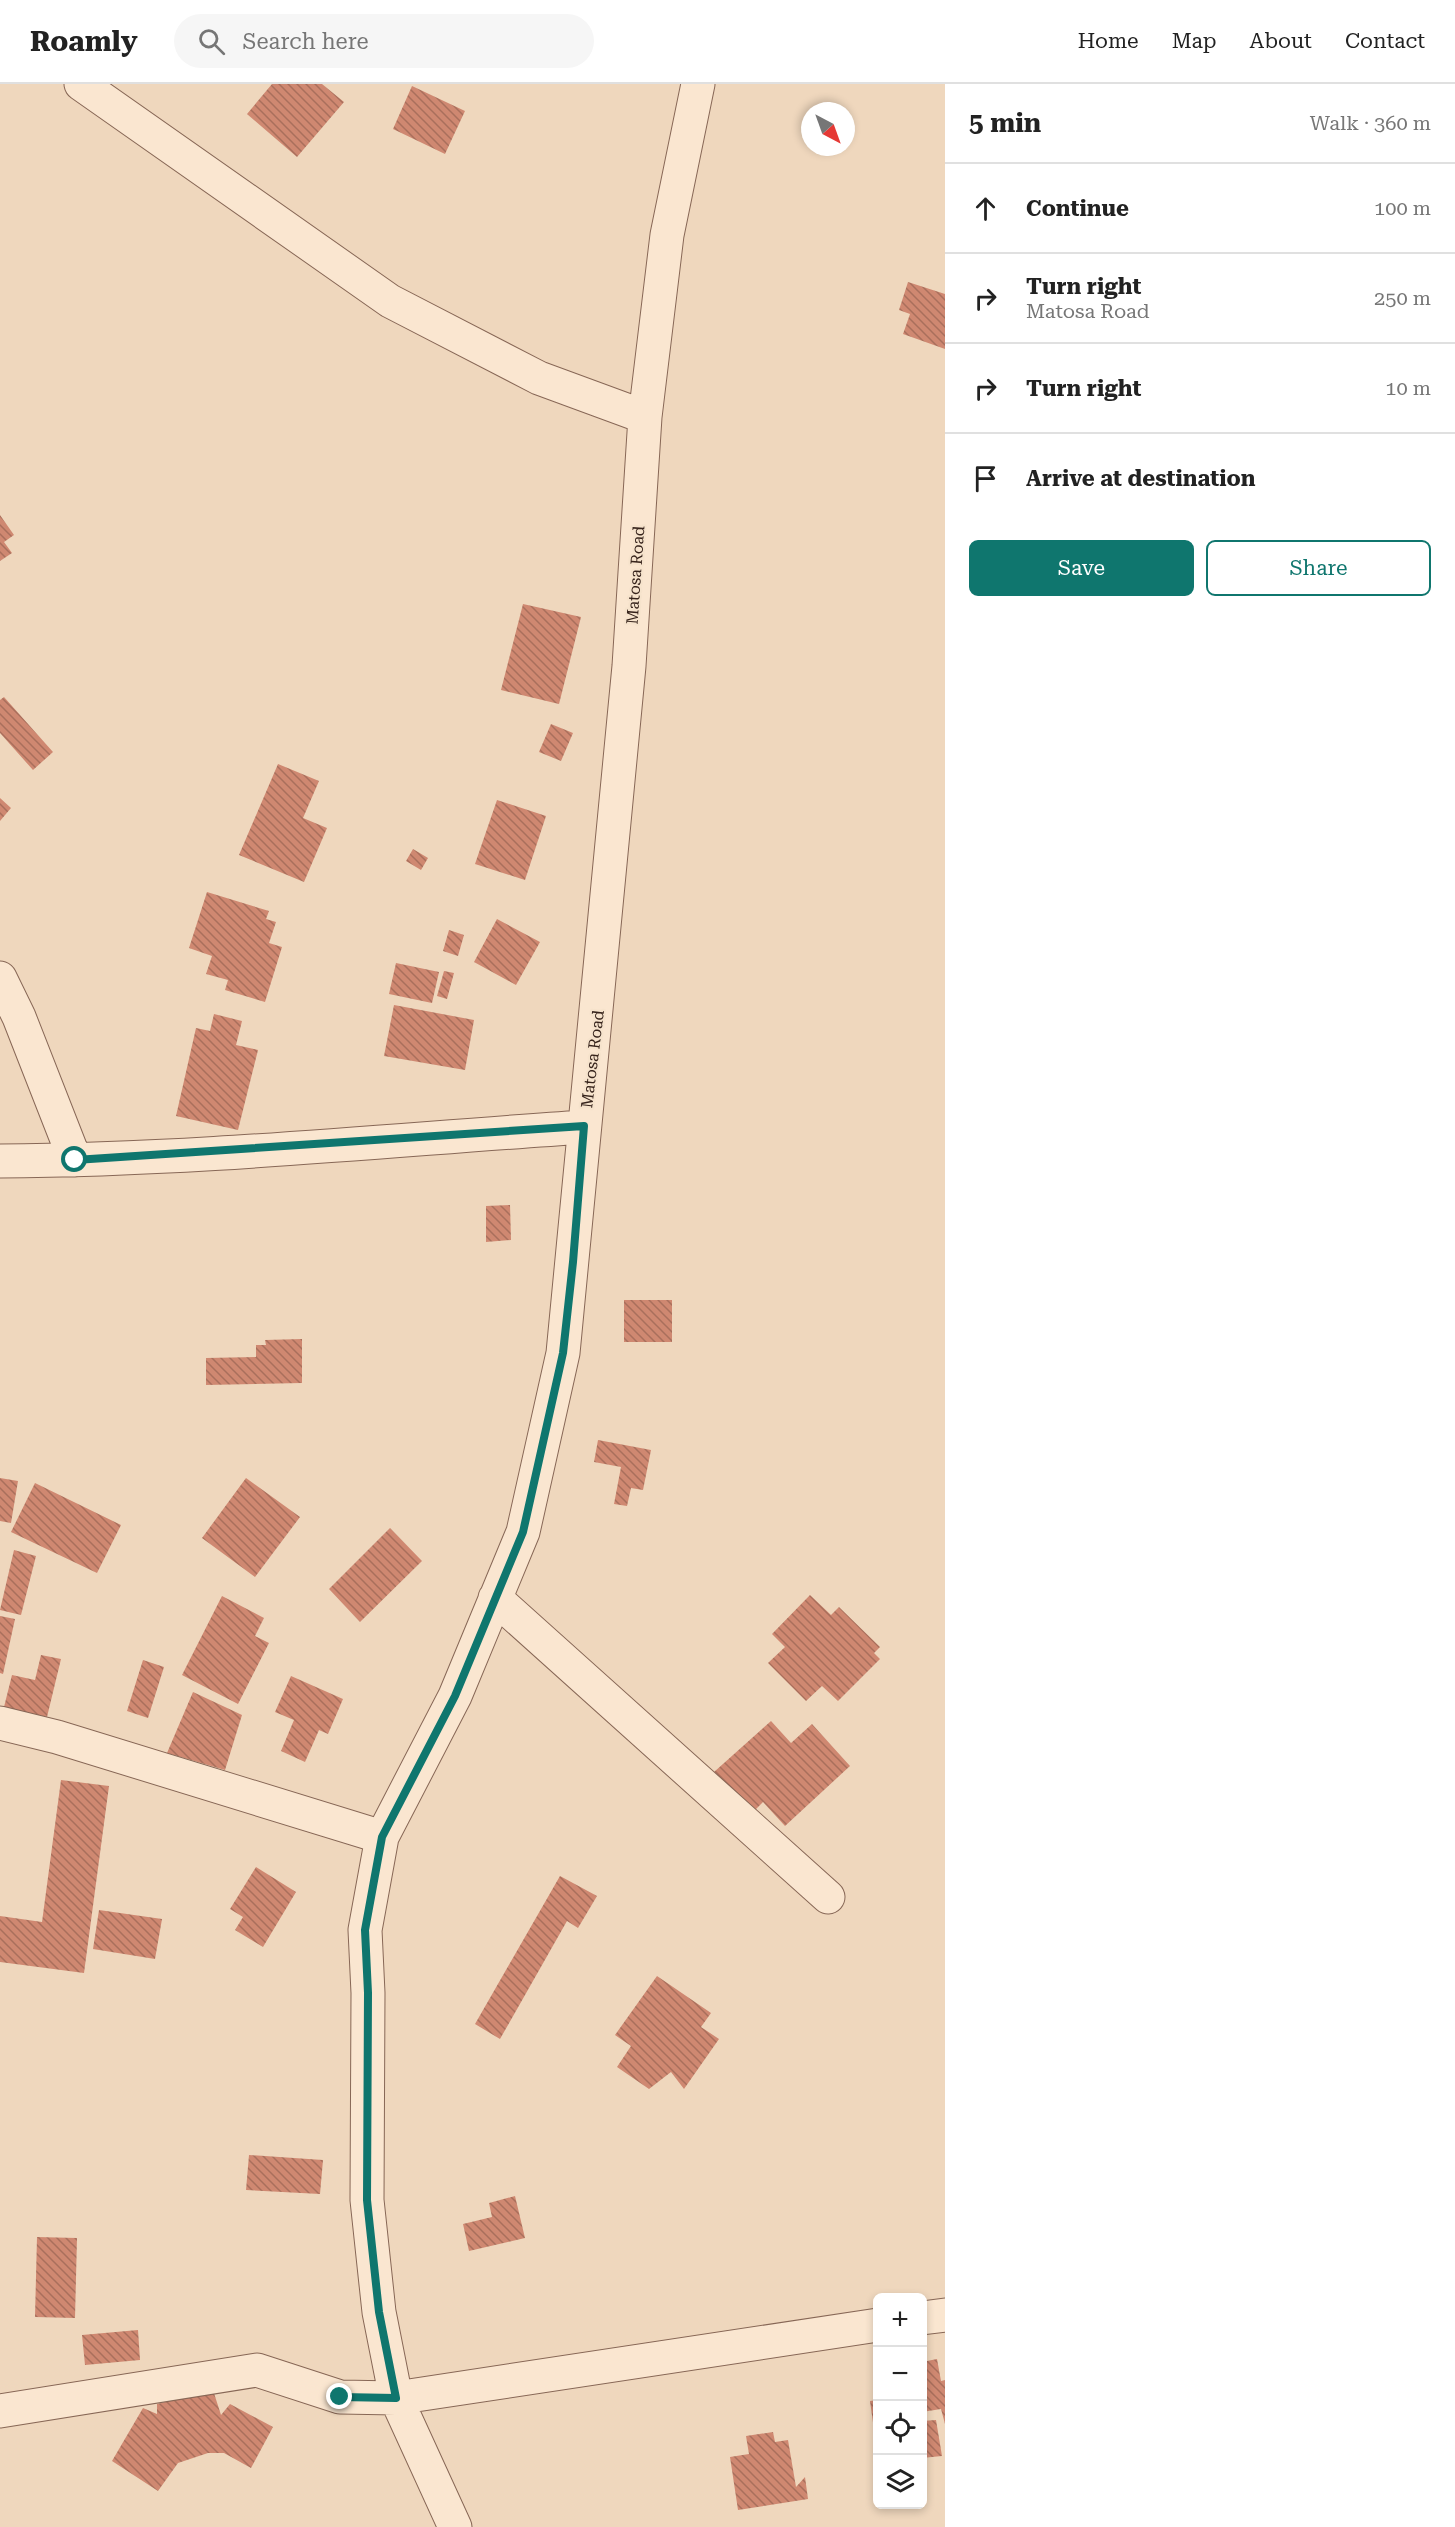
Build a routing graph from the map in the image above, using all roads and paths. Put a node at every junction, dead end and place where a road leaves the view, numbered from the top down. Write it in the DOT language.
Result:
graph roads {
  1 [pos="81,84"];
  2 [pos="698,84"];
  3 [pos="645,417"];
  4 [pos="0,978"];
  5 [pos="584,1126"];
  6 [pos="75,1160"];
  7 [pos="0,1161"];
  8 [pos="495,1598"];
  9 [pos="0,1723"];
  10 [pos="382,1837"];
  11 [pos="828,1897"];
  12 [pos="945,2315"];
  13 [pos="927,2317"];
  14 [pos="873,2326"];
  15 [pos="396,2398"];
  16 [pos="0,2411"];
  17 [pos="455,2527"];
  1 -- 3 [label="street"];
  2 -- 3 [label="street, Matosa Road"];
  3 -- 5 [label="street, Matosa Road"];
  4 -- 6 [label="street"];
  5 -- 6 [label="street"];
  5 -- 8 [label="street, Matosa Road"];
  6 -- 7 [label="street"];
  8 -- 10 [label="street, Matosa Road"];
  8 -- 11 [label="street"];
  9 -- 10 [label="street"];
  10 -- 15 [label="street, Matosa Road"];
  12 -- 13 [label="street"];
  14 -- 15 [label="street"];
  15 -- 16 [label="street"];
  15 -- 17 [label="street, Matosa Road"];
}
